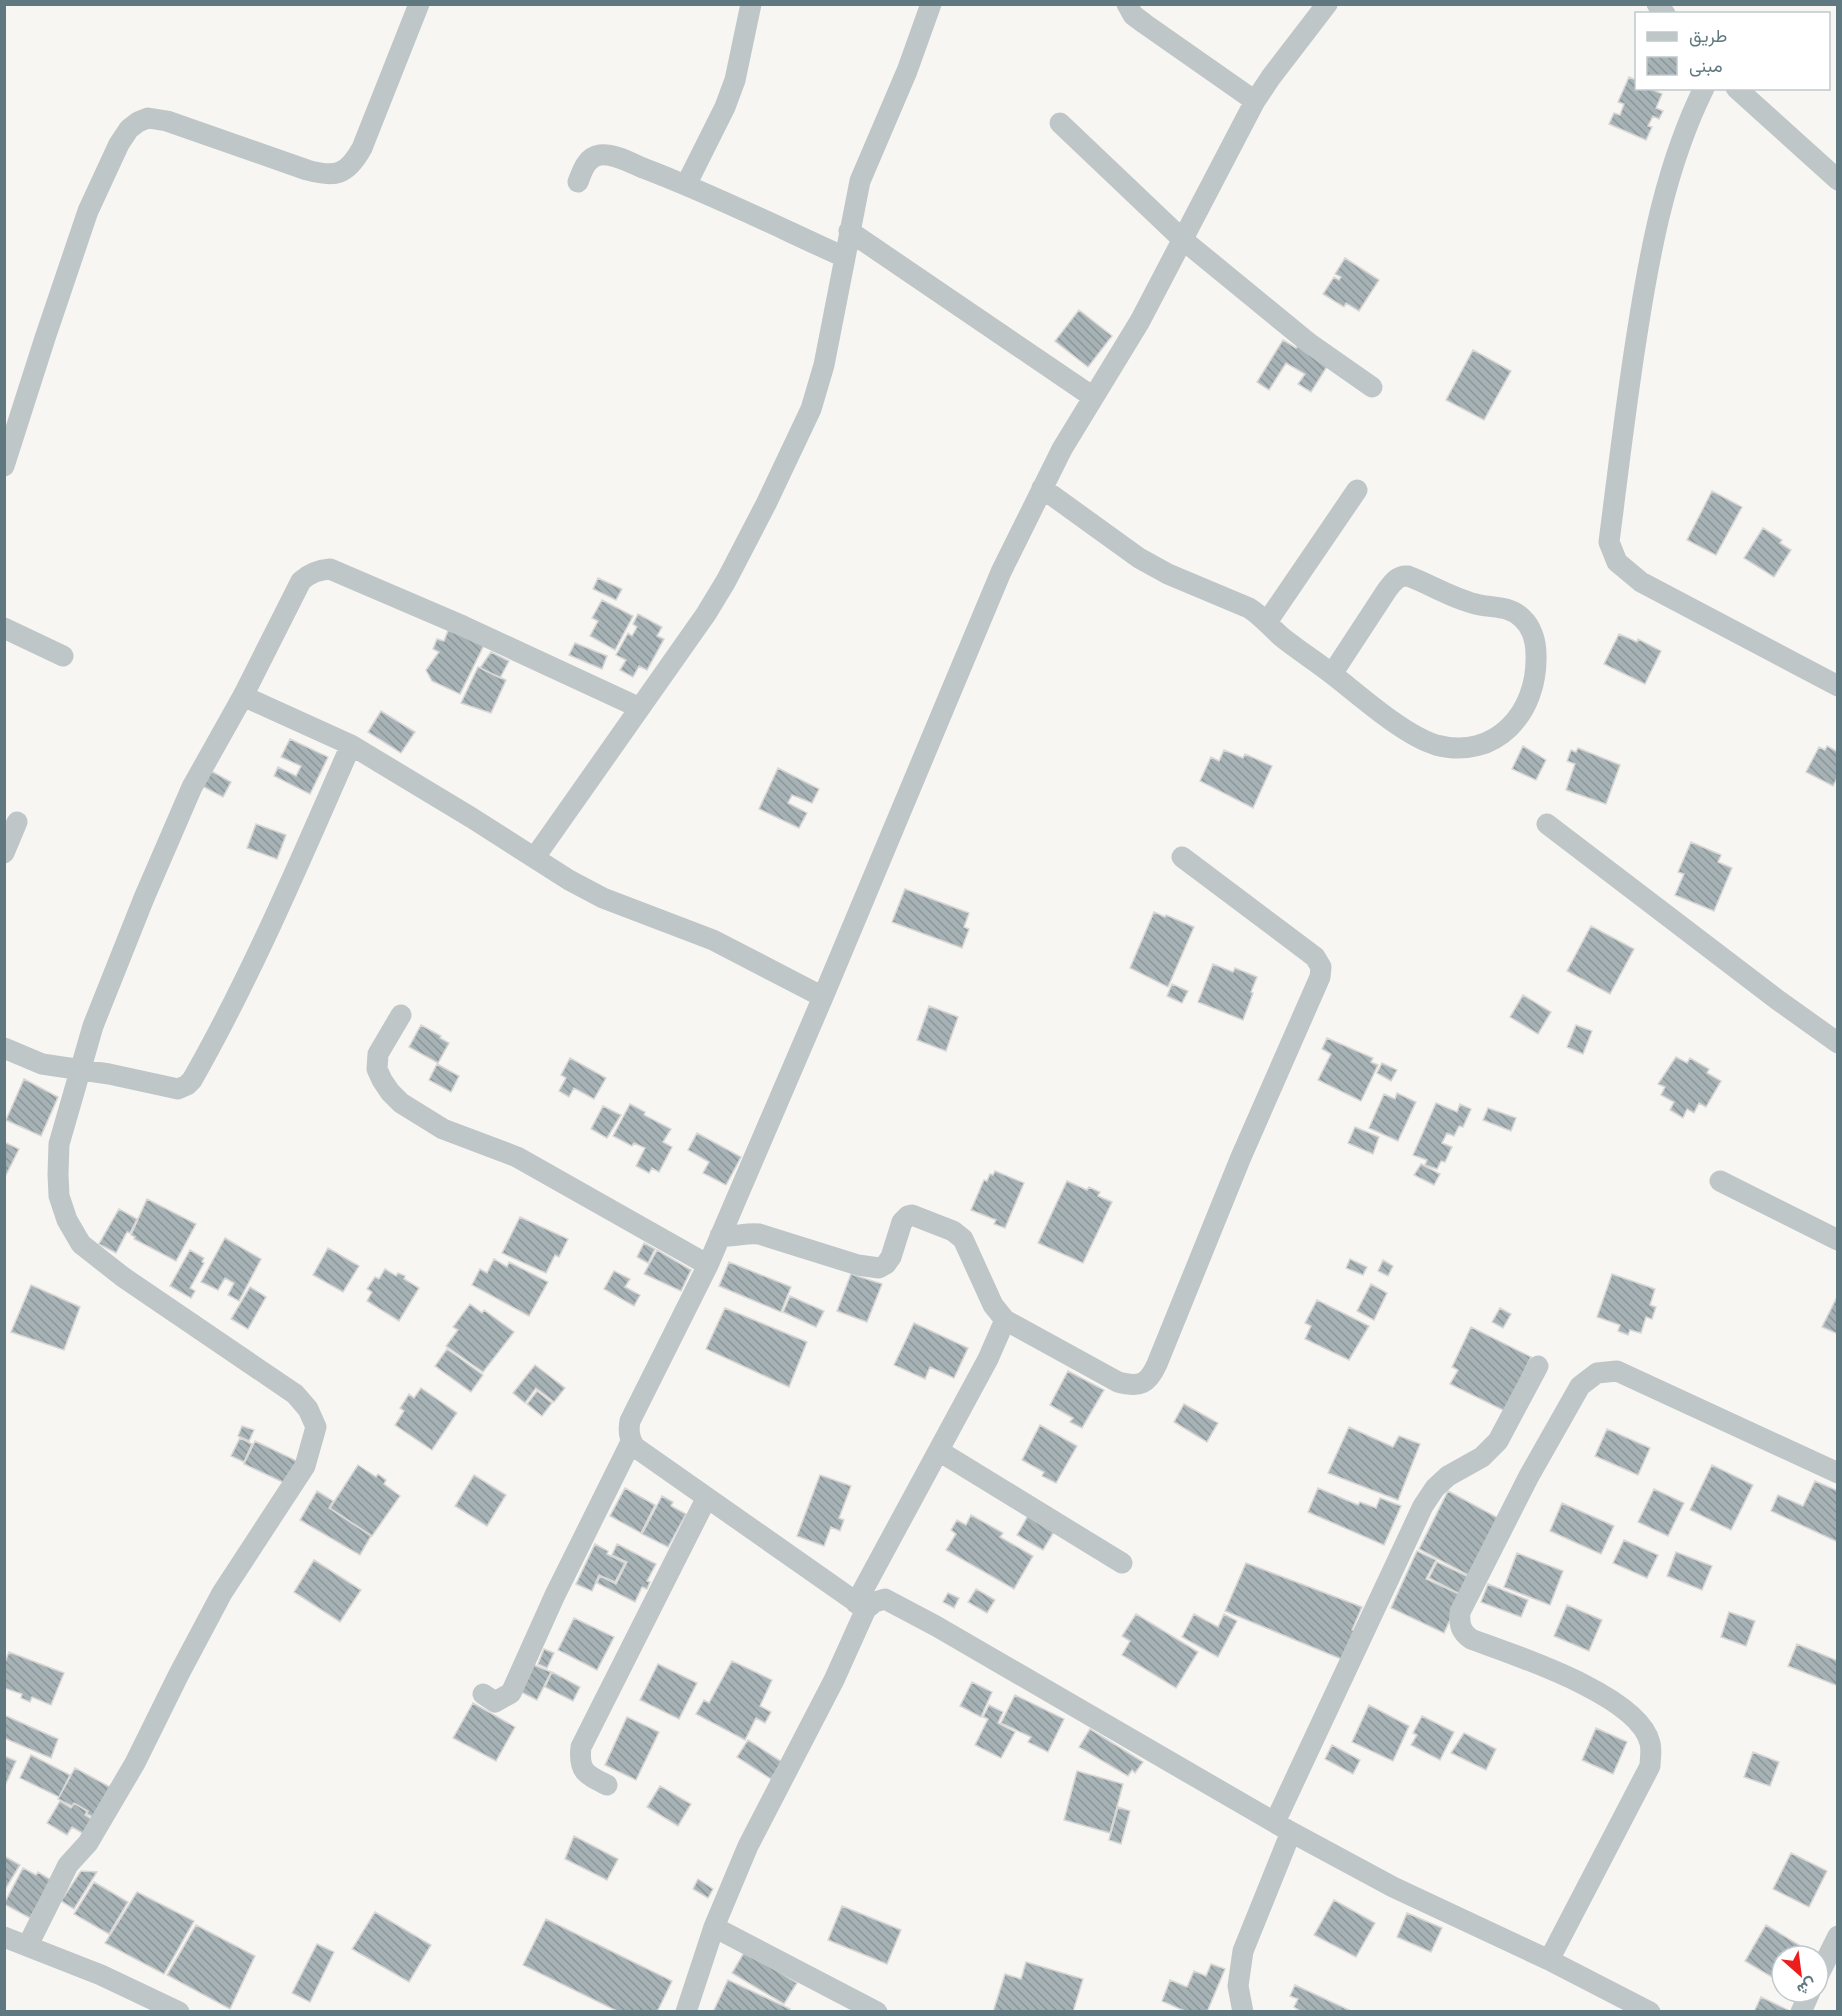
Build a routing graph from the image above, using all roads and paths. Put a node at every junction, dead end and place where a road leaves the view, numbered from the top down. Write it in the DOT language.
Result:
graph roads {
  1 [pos="419,4"];
  2 [pos="751,4"];
  3 [pos="931,4"];
  4 [pos="1127,4"];
  5 [pos="1327,4"];
  6 [pos="1703,90"];
  7 [pos="1738,90"];
  8 [pos="1255,101"];
  9 [pos="1060,123"];
  10 [pos="1838,180"];
  11 [pos="578,182"];
  12 [pos="686,184"];
  13 [pos="849,231"];
  14 [pos="1182,239"];
  15 [pos="844,257"];
  16 [pos="1372,387"];
  17 [pos="1093,397"];
  18 [pos="6,455"];
  19 [pos="1042,488"];
  20 [pos="1357,490"];
  21 [pos="1267,622"];
  22 [pos="4,628"];
  23 [pos="63,656"];
  24 [pos="1332,674"];
  25 [pos="1838,686"];
  26 [pos="243,696"];
  27 [pos="640,708"];
  28 [pos="351,745"];
  29 [pos="17,822"];
  30 [pos="1547,824"];
  31 [pos="4,853"];
  32 [pos="535,857"];
  33 [pos="1182,857"];
  34 [pos="823,997"];
  35 [pos="401,1016"];
  36 [pos="1838,1043"];
  37 [pos="4,1048"];
  38 [pos="81,1071"];
  39 [pos="1720,1181"];
  40 [pos="720,1236"];
  41 [pos="1838,1240"];
  42 [pos="708,1265"];
  43 [pos="1005,1320"];
  44 [pos="1538,1366"];
  45 [pos="631,1442"];
  46 [pos="939,1451"];
  47 [pos="1838,1473"];
  48 [pos="706,1498"];
  49 [pos="1122,1563"];
  50 [pos="861,1606"];
  51 [pos="483,1694"];
  52 [pos="607,1785"];
  53 [pos="1283,1827"];
  54 [pos="714,1927"];
  55 [pos="4,1937"];
  56 [pos="28,1945"];
  57 [pos="1549,1960"];
  58 [pos="179,2012"];
  59 [pos="686,2012"];
  60 [pos="878,2012"];
  61 [pos="1243,2012"];
  62 [pos="1650,2012"];
  1 -- 18 [label="street"];
  2 -- 12 [label="street"];
  3 -- 13 [label="street"];
  4 -- 8 [label="street"];
  5 -- 8 [label="street"];
  6 -- 25 [label="street"];
  7 -- 10 [label="street"];
  8 -- 14 [label="street"];
  9 -- 14 [label="street"];
  11 -- 12 [label="street"];
  12 -- 15 [label="street"];
  13 -- 15 [label="street"];
  13 -- 17 [label="street"];
  14 -- 16 [label="street"];
  14 -- 17 [label="street"];
  15 -- 27 [label="street"];
  17 -- 19 [label="street"];
  19 -- 21 [label="street"];
  19 -- 34 [label="street"];
  20 -- 21 [label="street"];
  21 -- 24 [label="street"];
  22 -- 23 [label="street"];
  24 -- 24 [label="street"];
  26 -- 27 [label="street"];
  26 -- 28 [label="street"];
  26 -- 38 [label="street"];
  27 -- 32 [label="street"];
  28 -- 32 [label="street"];
  28 -- 38 [label="street"];
  29 -- 31 [label="street"];
  30 -- 36 [label="street"];
  32 -- 34 [label="street"];
  33 -- 43 [label="street"];
  34 -- 40 [label="street"];
  35 -- 42 [label="street"];
  37 -- 38 [label="street"];
  38 -- 56 [label="street"];
  39 -- 41 [label="street"];
  40 -- 42 [label="street"];
  40 -- 43 [label="street"];
  42 -- 45 [label="street"];
  43 -- 46 [label="street"];
  44 -- 53 [label="street"];
  45 -- 48 [label="street"];
  45 -- 51 [label="street"];
  46 -- 49 [label="street"];
  46 -- 50 [label="street"];
  47 -- 57 [label="street"];
  48 -- 50 [label="street"];
  48 -- 52 [label="street"];
  50 -- 53 [label="street"];
  50 -- 54 [label="street"];
  53 -- 57 [label="street"];
  53 -- 61 [label="street"];
  54 -- 59 [label="street"];
  54 -- 60 [label="street"];
  55 -- 56 [label="street"];
  56 -- 58 [label="street"];
  57 -- 62 [label="street"];
}
